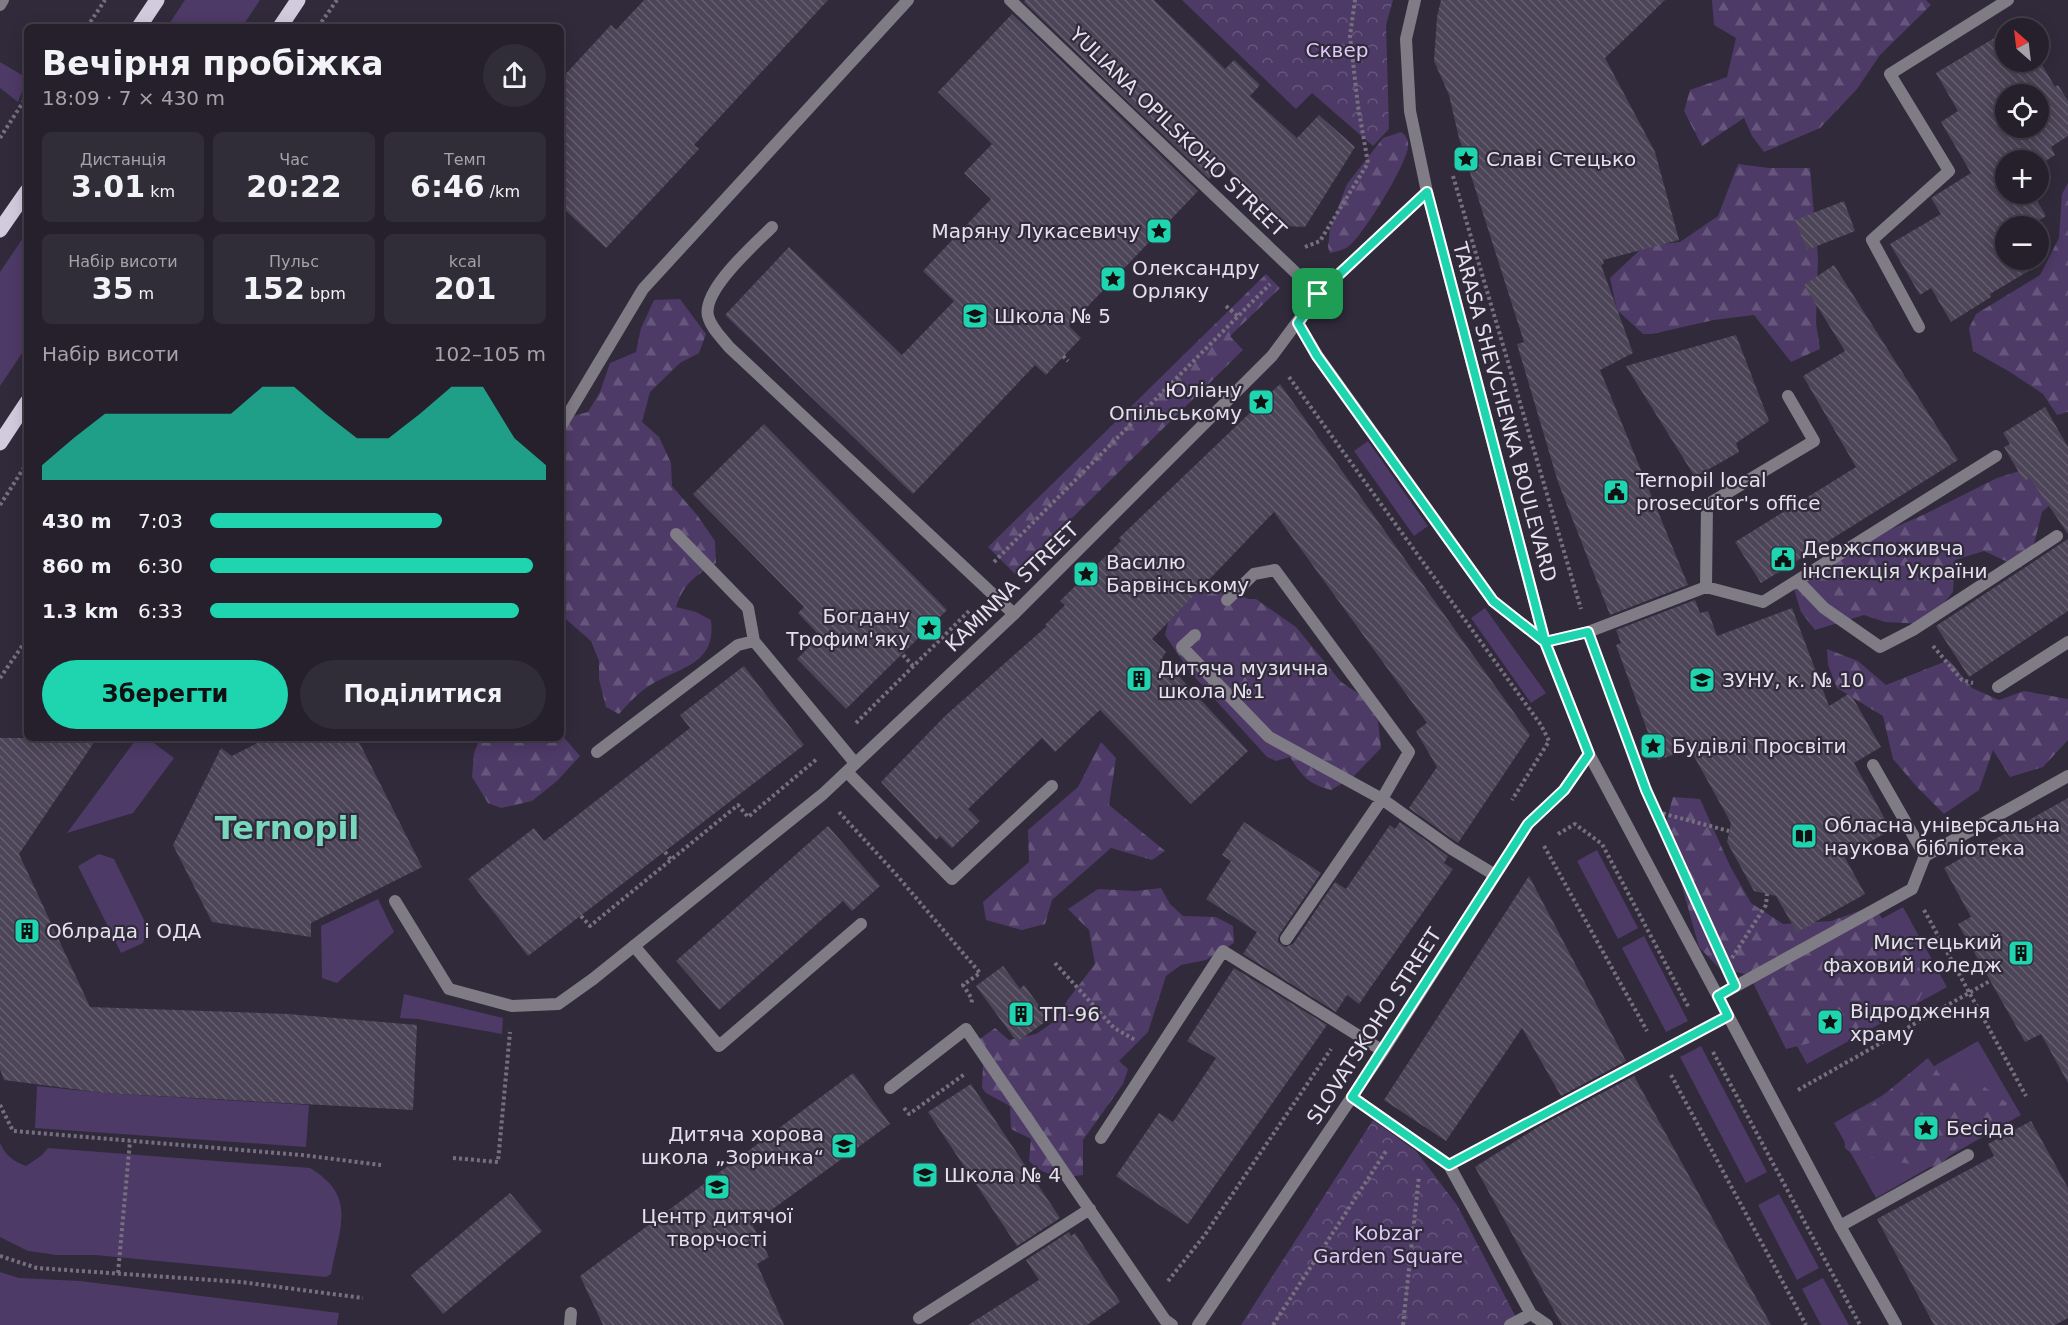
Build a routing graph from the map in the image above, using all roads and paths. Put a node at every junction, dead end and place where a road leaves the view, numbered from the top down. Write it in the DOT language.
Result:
graph roads {
  1 [pos="3,0"];
  2 [pos="105,0"];
  3 [pos="157,0"];
  4 [pos="298,0"];
  5 [pos="337,0"];
  6 [pos="908,0"];
  7 [pos="1010,0"];
  8 [pos="1355,0"];
  9 [pos="1416,0"];
  10 [pos="2008,0"];
  11 [pos="0,5"];
  12 [pos="89,24"];
  13 [pos="141,24"];
  14 [pos="282,24"];
  15 [pos="320,24"];
  16 [pos="24,101"];
  17 [pos="0,138"];
  18 [pos="1452,174"];
  19 [pos="1427,192"];
  20 [pos="24,194"];
  21 [pos="772,227"];
  22 [pos="0,230"];
  23 [pos="1307,245"];
  24 [pos="1274,280"];
  25 [pos="1318,294"];
  26 [pos="1226,306"];
  27 [pos="1239,317"];
  28 [pos="1298,323"];
  29 [pos="1918,327"];
  30 [pos="1063,356"];
  31 [pos="1068,361"];
  32 [pos="1283,369"];
  33 [pos="1788,396"];
  34 [pos="24,407"];
  35 [pos="564,421"];
  36 [pos="0,443"];
  37 [pos="1996,456"];
  38 [pos="24,468"];
  39 [pos="0,505"];
  40 [pos="676,534"];
  41 [pos="2057,536"];
  42 [pos="976,579"];
  43 [pos="1798,581"];
  44 [pos="1706,586"];
  45 [pos="989,591"];
  46 [pos="1227,600"];
  47 [pos="1014,614"];
  48 [pos="1918,627"];
  49 [pos="1588,632"];
  50 [pos="1195,634"];
  51 [pos="754,641"];
  52 [pos="1545,642"];
  53 [pos="2068,642"];
  54 [pos="24,643"];
  55 [pos="903,655"];
  56 [pos="913,666"];
  57 [pos="0,678"];
  58 [pos="1998,687"];
  59 [pos="1550,741"];
  60 [pos="837,742"];
  61 [pos="597,752"];
  62 [pos="1589,754"];
  63 [pos="1873,765"];
  64 [pos="851,767"];
  65 [pos="2068,776"];
  66 [pos="1052,786"];
  67 [pos="823,794"];
  68 [pos="1382,799"];
  69 [pos="1656,812"];
  70 [pos="1575,824"];
  71 [pos="1729,831"];
  72 [pos="1542,843"];
  73 [pos="665,852"];
  74 [pos="1924,856"];
  75 [pos="672,861"];
  76 [pos="1679,863"];
  77 [pos="1495,875"];
  78 [pos="1912,889"];
  79 [pos="1767,894"];
  80 [pos="394,901"];
  81 [pos="581,916"];
  82 [pos="861,924"];
  83 [pos="1286,939"];
  84 [pos="634,946"];
  85 [pos="1055,963"];
  86 [pos="1990,981"];
  87 [pos="1735,986"];
  88 [pos="1969,994"];
  89 [pos="1718,996"];
  90 [pos="972,999"];
  91 [pos="1728,1016"];
  92 [pos="1346,1027"];
  93 [pos="1114,1028"];
  94 [pos="1701,1031"];
  95 [pos="1383,1050"];
  96 [pos="1658,1052"];
  97 [pos="508,1054"];
  98 [pos="890,1088"];
  99 [pos="1792,1094"];
  100 [pos="2026,1096"];
  101 [pos="1352,1097"];
  102 [pos="0,1105"];
  103 [pos="1400,1130"];
  104 [pos="1101,1138"];
  105 [pos="130,1141"];
  106 [pos="1423,1147"];
  107 [pos="1968,1155"];
  108 [pos="453,1158"];
  109 [pos="381,1165"];
  110 [pos="1449,1165"];
  111 [pos="1090,1209"];
  112 [pos="1840,1226"];
  113 [pos="0,1256"];
  114 [pos="118,1273"];
  115 [pos="363,1298"];
  116 [pos="1152,1301"];
  117 [pos="1530,1314"];
  118 [pos="919,1318"];
  119 [pos="1895,1323"];
  120 [pos="1172,1325"];
  121 [pos="1198,1325"];
  122 [pos="1273,1325"];
  123 [pos="1403,1325"];
  124 [pos="1510,1325"];
  125 [pos="1547,1325"];
  126 [pos="1806,1325"];
  127 [pos="1860,1325"];
  1 -- 11 [label="street"];
  2 -- 12 [label="path"];
  3 -- 13 [label="main road"];
  4 -- 14 [label="main road"];
  5 -- 15 [label="path"];
  6 -- 35 [label="street"];
  7 -- 25 [label="street, YULIANA OPILSKOHO STREET"];
  8 -- 23 [label="path"];
  9 -- 19 [label="street, TARASA SHEVCHENKA BOULEVARD"];
  10 -- 29 [label="street"];
  16 -- 17 [label="path"];
  18 -- 49 [label="path"];
  19 -- 25 [label="street, KAMINNA STREET"];
  19 -- 52 [label="street, TARASA SHEVCHENKA BOULEVARD"];
  20 -- 22 [label="main road"];
  21 -- 42 [label="street"];
  24 -- 27 [label="path"];
  25 -- 28 [label="street, KAMINNA STREET"];
  26 -- 27 [label="path"];
  27 -- 42 [label="path"];
  28 -- 47 [label="street, KAMINNA STREET"];
  28 -- 52 [label="street"];
  30 -- 31 [label="path"];
  32 -- 59 [label="path"];
  33 -- 44 [label="street"];
  34 -- 36 [label="main road"];
  37 -- 43 [label="street"];
  38 -- 39 [label="path"];
  40 -- 51 [label="street"];
  41 -- 48 [label="street"];
  42 -- 45 [label="street"];
  43 -- 44 [label="street"];
  43 -- 48 [label="street"];
  44 -- 49 [label="street"];
  45 -- 47 [label="street"];
  45 -- 56 [label="path"];
  46 -- 68 [label="street"];
  47 -- 64 [label="street, KAMINNA STREET"];
  48 -- 58 [label="path"];
  49 -- 52 [label="street"];
  49 -- 69 [label="path"];
  50 -- 68 [label="street"];
  51 -- 60 [label="street"];
  51 -- 61 [label="street"];
  52 -- 62 [label="street, TARASA SHEVCHENKA BOULEVARD"];
  53 -- 58 [label="street"];
  54 -- 57 [label="path"];
  55 -- 56 [label="path"];
  56 -- 60 [label="path"];
  60 -- 64 [label="street"];
  60 -- 75 [label="path"];
  62 -- 77 [label="street, SLOVATSKOHO STREET"];
  62 -- 89 [label="street, TARASA SHEVCHENKA BOULEVARD"];
  63 -- 74 [label="street"];
  64 -- 66 [label="street"];
  64 -- 67 [label="street, KAMINNA STREET"];
  65 -- 74 [label="street"];
  67 -- 84 [label="street, KAMINNA STREET"];
  67 -- 90 [label="path"];
  68 -- 77 [label="street"];
  68 -- 83 [label="street"];
  69 -- 71 [label="path"];
  69 -- 76 [label="path"];
  70 -- 94 [label="path"];
  72 -- 96 [label="path"];
  73 -- 75 [label="path"];
  74 -- 78 [label="street"];
  75 -- 81 [label="path"];
  77 -- 95 [label="street, SLOVATSKOHO STREET"];
  78 -- 87 [label="street"];
  78 -- 88 [label="path"];
  79 -- 87 [label="path"];
  80 -- 84 [label="street, KAMINNA STREET"];
  82 -- 84 [label="street"];
  85 -- 93 [label="path"];
  86 -- 88 [label="path"];
  87 -- 89 [label="street"];
  88 -- 99 [label="path"];
  88 -- 100 [label="path"];
  89 -- 91 [label="street, TARASA SHEVCHENKA BOULEVARD"];
  91 -- 94 [label="street"];
  91 -- 112 [label="street, TARASA SHEVCHENKA BOULEVARD"];
  92 -- 95 [label="street"];
  92 -- 104 [label="street"];
  92 -- 116 [label="path"];
  94 -- 96 [label="street"];
  94 -- 127 [label="path"];
  95 -- 101 [label="street, SLOVATSKOHO STREET"];
  96 -- 110 [label="street"];
  96 -- 126 [label="path"];
  97 -- 108 [label="path"];
  98 -- 111 [label="street"];
  101 -- 103 [label="street"];
  101 -- 121 [label="street, SLOVATSKOHO STREET"];
  102 -- 105 [label="path"];
  103 -- 106 [label="street"];
  103 -- 122 [label="path"];
  105 -- 109 [label="path"];
  105 -- 114 [label="path"];
  106 -- 110 [label="street"];
  106 -- 123 [label="path"];
  107 -- 112 [label="street"];
  110 -- 117 [label="street"];
  111 -- 116 [label="street"];
  111 -- 118 [label="street"];
  112 -- 119 [label="street, TARASA SHEVCHENKA BOULEVARD"];
  113 -- 114 [label="path"];
  114 -- 115 [label="path"];
  116 -- 120 [label="street"];
  117 -- 124 [label="street"];
  117 -- 125 [label="street"];
}
